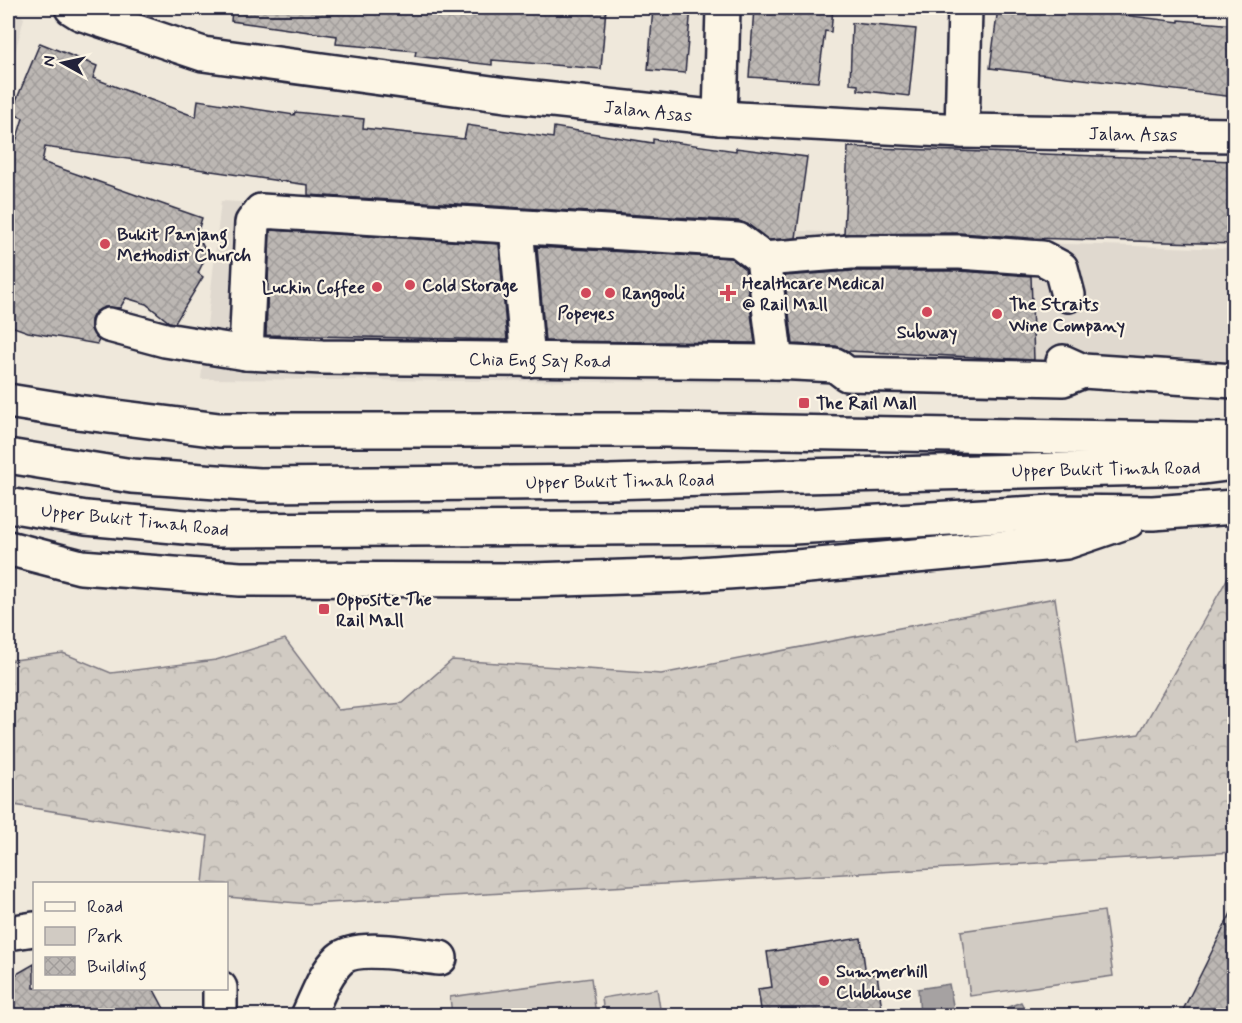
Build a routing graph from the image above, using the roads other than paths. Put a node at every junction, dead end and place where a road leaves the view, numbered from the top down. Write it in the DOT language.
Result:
graph roads {
  1 [pos="72,8"];
  2 [pos="723,8"];
  3 [pos="965,8"];
  4 [pos="720,118"];
  5 [pos="962,131"];
  6 [pos="1234,135"];
  7 [pos="516,227"];
  8 [pos="763,259"];
  9 [pos="1068,295"];
  10 [pos="109,325"];
  11 [pos="246,352"];
  12 [pos="528,360"];
  13 [pos="776,362"];
  14 [pos="1234,381"];
  15 [pos="8,400"];
  16 [pos="1234,440"];
  17 [pos="8,456"];
  18 [pos="1234,463"];
  19 [pos="8,505"];
  20 [pos="1234,507"];
  21 [pos="1153,513"];
  22 [pos="8,548"];
  23 [pos="33,929"];
  24 [pos="8,933"];
  25 [pos="440,958"];
  26 [pos="220,990"];
  27 [pos="220,1016"];
  28 [pos="308,1016"];
  1 -- 4 [label="main road, Jalan Asas"];
  2 -- 4 [label="main road"];
  3 -- 5 [label="main road"];
  4 -- 5 [label="main road, Jalan Asas"];
  5 -- 6 [label="main road, Jalan Asas"];
  7 -- 8 [label="main road"];
  7 -- 11 [label="main road"];
  7 -- 12 [label="main road"];
  8 -- 9 [label="main road"];
  8 -- 13 [label="main road"];
  10 -- 11 [label="main road, Chia Eng Say Road"];
  11 -- 12 [label="main road, Chia Eng Say Road"];
  12 -- 13 [label="main road, Chia Eng Say Road"];
  13 -- 14 [label="main road, Chia Eng Say Road"];
  15 -- 16 [label="main road"];
  17 -- 18 [label="main road, Upper Bukit Timah Road, bridge"];
  19 -- 21 [label="main road, Upper Bukit Timah Road"];
  20 -- 21 [label="main road, Upper Bukit Timah Road"];
  21 -- 22 [label="main road"];
  23 -- 24 [label="main road"];
  25 -- 28 [label="main road"];
  26 -- 27 [label="main road"];
}
